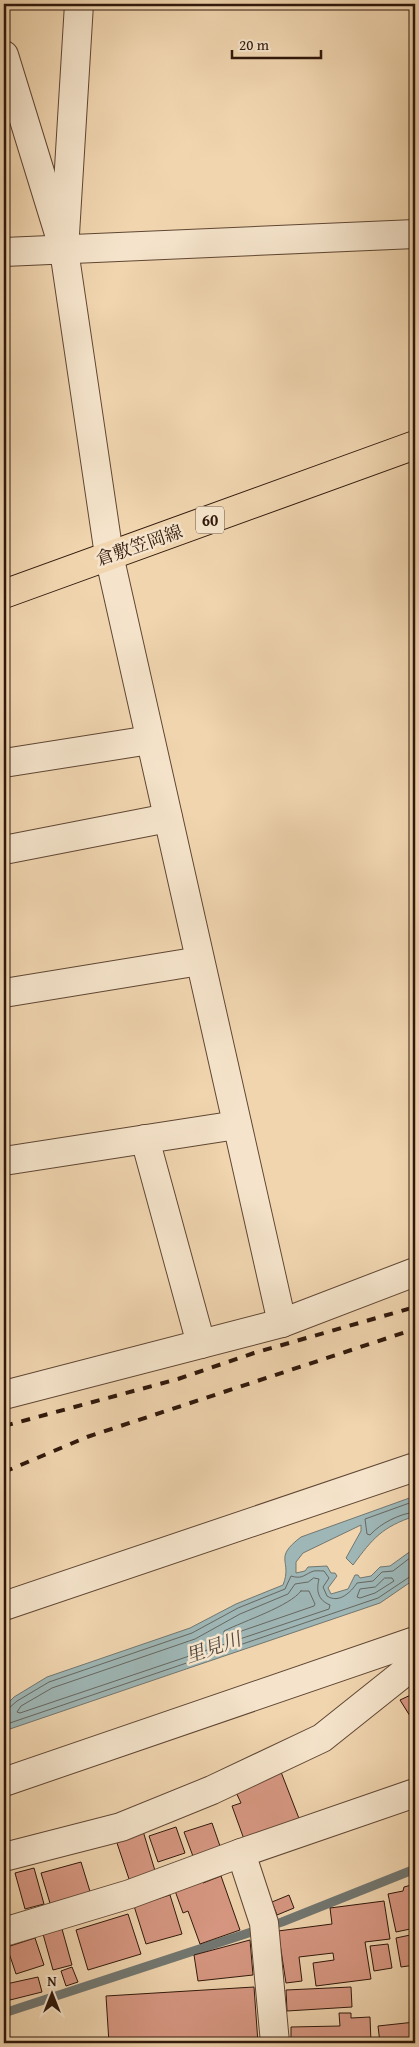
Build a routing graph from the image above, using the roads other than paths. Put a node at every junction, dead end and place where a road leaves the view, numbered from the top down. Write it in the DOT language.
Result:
graph roads {
  1 [pos="79,4"];
  2 [pos="4,55"];
  3 [pos="415,234"];
  4 [pos="64,250"];
  5 [pos="4,252"];
  6 [pos="415,445"];
  7 [pos="109,555"];
  8 [pos="4,594"];
  9 [pos="150,740"];
  10 [pos="4,763"];
  11 [pos="168,818"];
  12 [pos="4,850"];
  13 [pos="200,961"];
  14 [pos="4,993"];
  15 [pos="237,1125"];
  16 [pos="146,1139"];
  17 [pos="4,1161"];
  18 [pos="415,1272"];
  19 [pos="282,1323"];
  20 [pos="201,1344"];
  21 [pos="4,1395"];
  22 [pos="415,1467"];
  23 [pos="4,1606"];
  24 [pos="415,1641"];
  25 [pos="415,1659"];
  26 [pos="4,1782"];
  27 [pos="415,1793"];
  28 [pos="241,1853"];
  29 [pos="4,1857"];
  30 [pos="7,1927"];
  31 [pos="275,2043"];
  1 -- 4 [label="street"];
  2 -- 4 [label="street"];
  3 -- 4 [label="street"];
  4 -- 5 [label="street"];
  4 -- 7 [label="street"];
  6 -- 7 [label="main road, 倉敷笠岡線 / 60"];
  7 -- 8 [label="main road, 倉敷笠岡線 / 60"];
  7 -- 9 [label="street"];
  9 -- 10 [label="street"];
  9 -- 11 [label="street"];
  11 -- 12 [label="street"];
  11 -- 13 [label="street"];
  13 -- 14 [label="street"];
  13 -- 15 [label="street"];
  15 -- 16 [label="street"];
  15 -- 19 [label="street"];
  16 -- 17 [label="street"];
  16 -- 20 [label="street"];
  18 -- 19 [label="street"];
  19 -- 20 [label="street"];
  20 -- 21 [label="street"];
  22 -- 23 [label="street"];
  24 -- 26 [label="street"];
  25 -- 29 [label="street"];
  27 -- 28 [label="street"];
  28 -- 30 [label="street"];
  28 -- 31 [label="street"];
}
